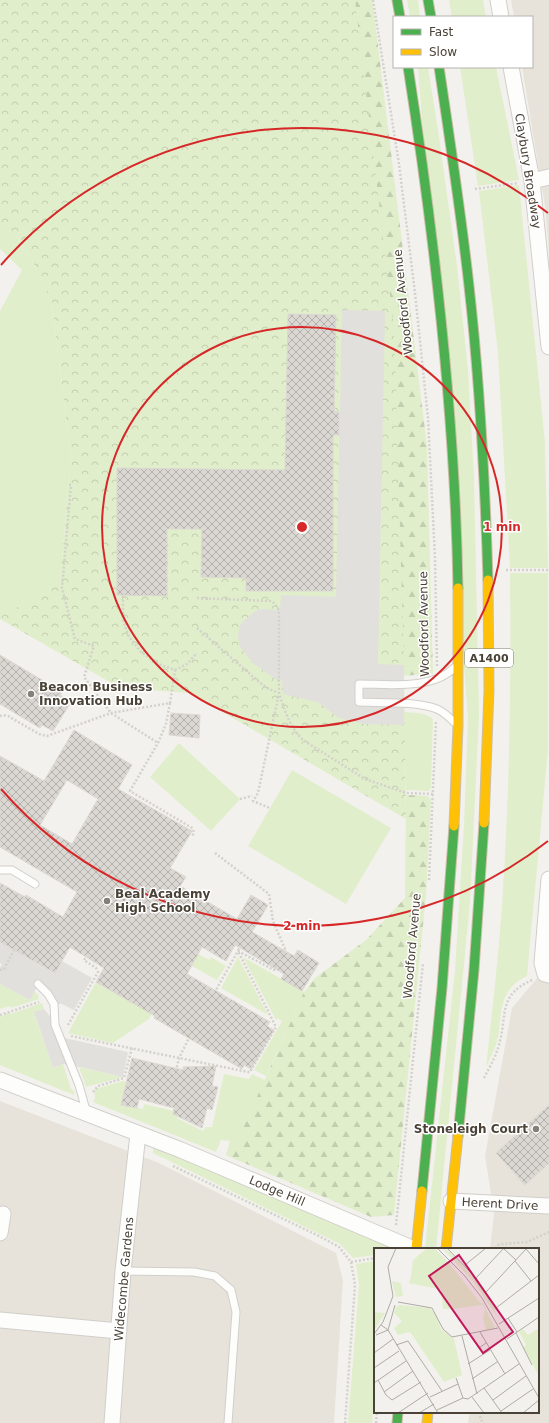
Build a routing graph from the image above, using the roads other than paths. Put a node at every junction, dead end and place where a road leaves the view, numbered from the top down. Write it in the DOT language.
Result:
graph roads {
  1 [pos="397,0"];
  2 [pos="428,0"];
  3 [pos="498,0"];
  4 [pos="400,16"];
  5 [pos="431,16"];
  6 [pos="501,16"];
  7 [pos="408,68"];
  8 [pos="439,68"];
  9 [pos="511,68"];
  10 [pos="549,178"];
  11 [pos="532,181"];
  12 [pos="549,347"];
  13 [pos="459,664"];
  14 [pos="458,726"];
  15 [pos="0,870"];
  16 [pos="549,879"];
  17 [pos="35,884"];
  18 [pos="547,974"];
  19 [pos="38,984"];
  20 [pos="0,1080"];
  21 [pos="85,1108"];
  22 [pos="138,1134"];
  23 [pos="451,1201"];
  24 [pos="549,1206"];
  25 [pos="3,1214"];
  26 [pos="0,1233"];
  27 [pos="412,1248"];
  28 [pos="415,1248"];
  29 [pos="446,1248"];
  30 [pos="123,1271"];
  31 [pos="0,1320"];
  32 [pos="119,1331"];
  33 [pos="398,1413"];
  34 [pos="428,1413"];
  35 [pos="112,1423"];
  36 [pos="228,1423"];
  37 [pos="397,1423"];
  38 [pos="427,1423"];
  1 -- 4 [label="highway"];
  2 -- 5 [label="highway"];
  3 -- 6 [label="street"];
  7 -- 13 [label="highway, A1400"];
  8 -- 23 [label="highway, A1400"];
  9 -- 11 [label="street, Claybury Broadway"];
  10 -- 11 [label="street"];
  11 -- 12 [label="street, Claybury Broadway"];
  13 -- 14 [label="highway, A1400"];
  13 -- 14 [label="lane"];
  14 -- 28 [label="highway, A1400"];
  15 -- 17 [label="lane"];
  16 -- 18 [label="street"];
  19 -- 21 [label="lane"];
  20 -- 21 [label="street, Lodge Hill"];
  21 -- 22 [label="street, Lodge Hill"];
  22 -- 27 [label="street, Lodge Hill"];
  22 -- 30 [label="street, Widecombe Gardens"];
  23 -- 24 [label="street, Herent Drive"];
  23 -- 29 [label="highway, A1400"];
  25 -- 26 [label="street"];
  30 -- 32 [label="street, Widecombe Gardens"];
  30 -- 36 [label="lane"];
  31 -- 32 [label="street"];
  32 -- 35 [label="street, Widecombe Gardens"];
  33 -- 37 [label="highway"];
  34 -- 38 [label="highway"];
}
